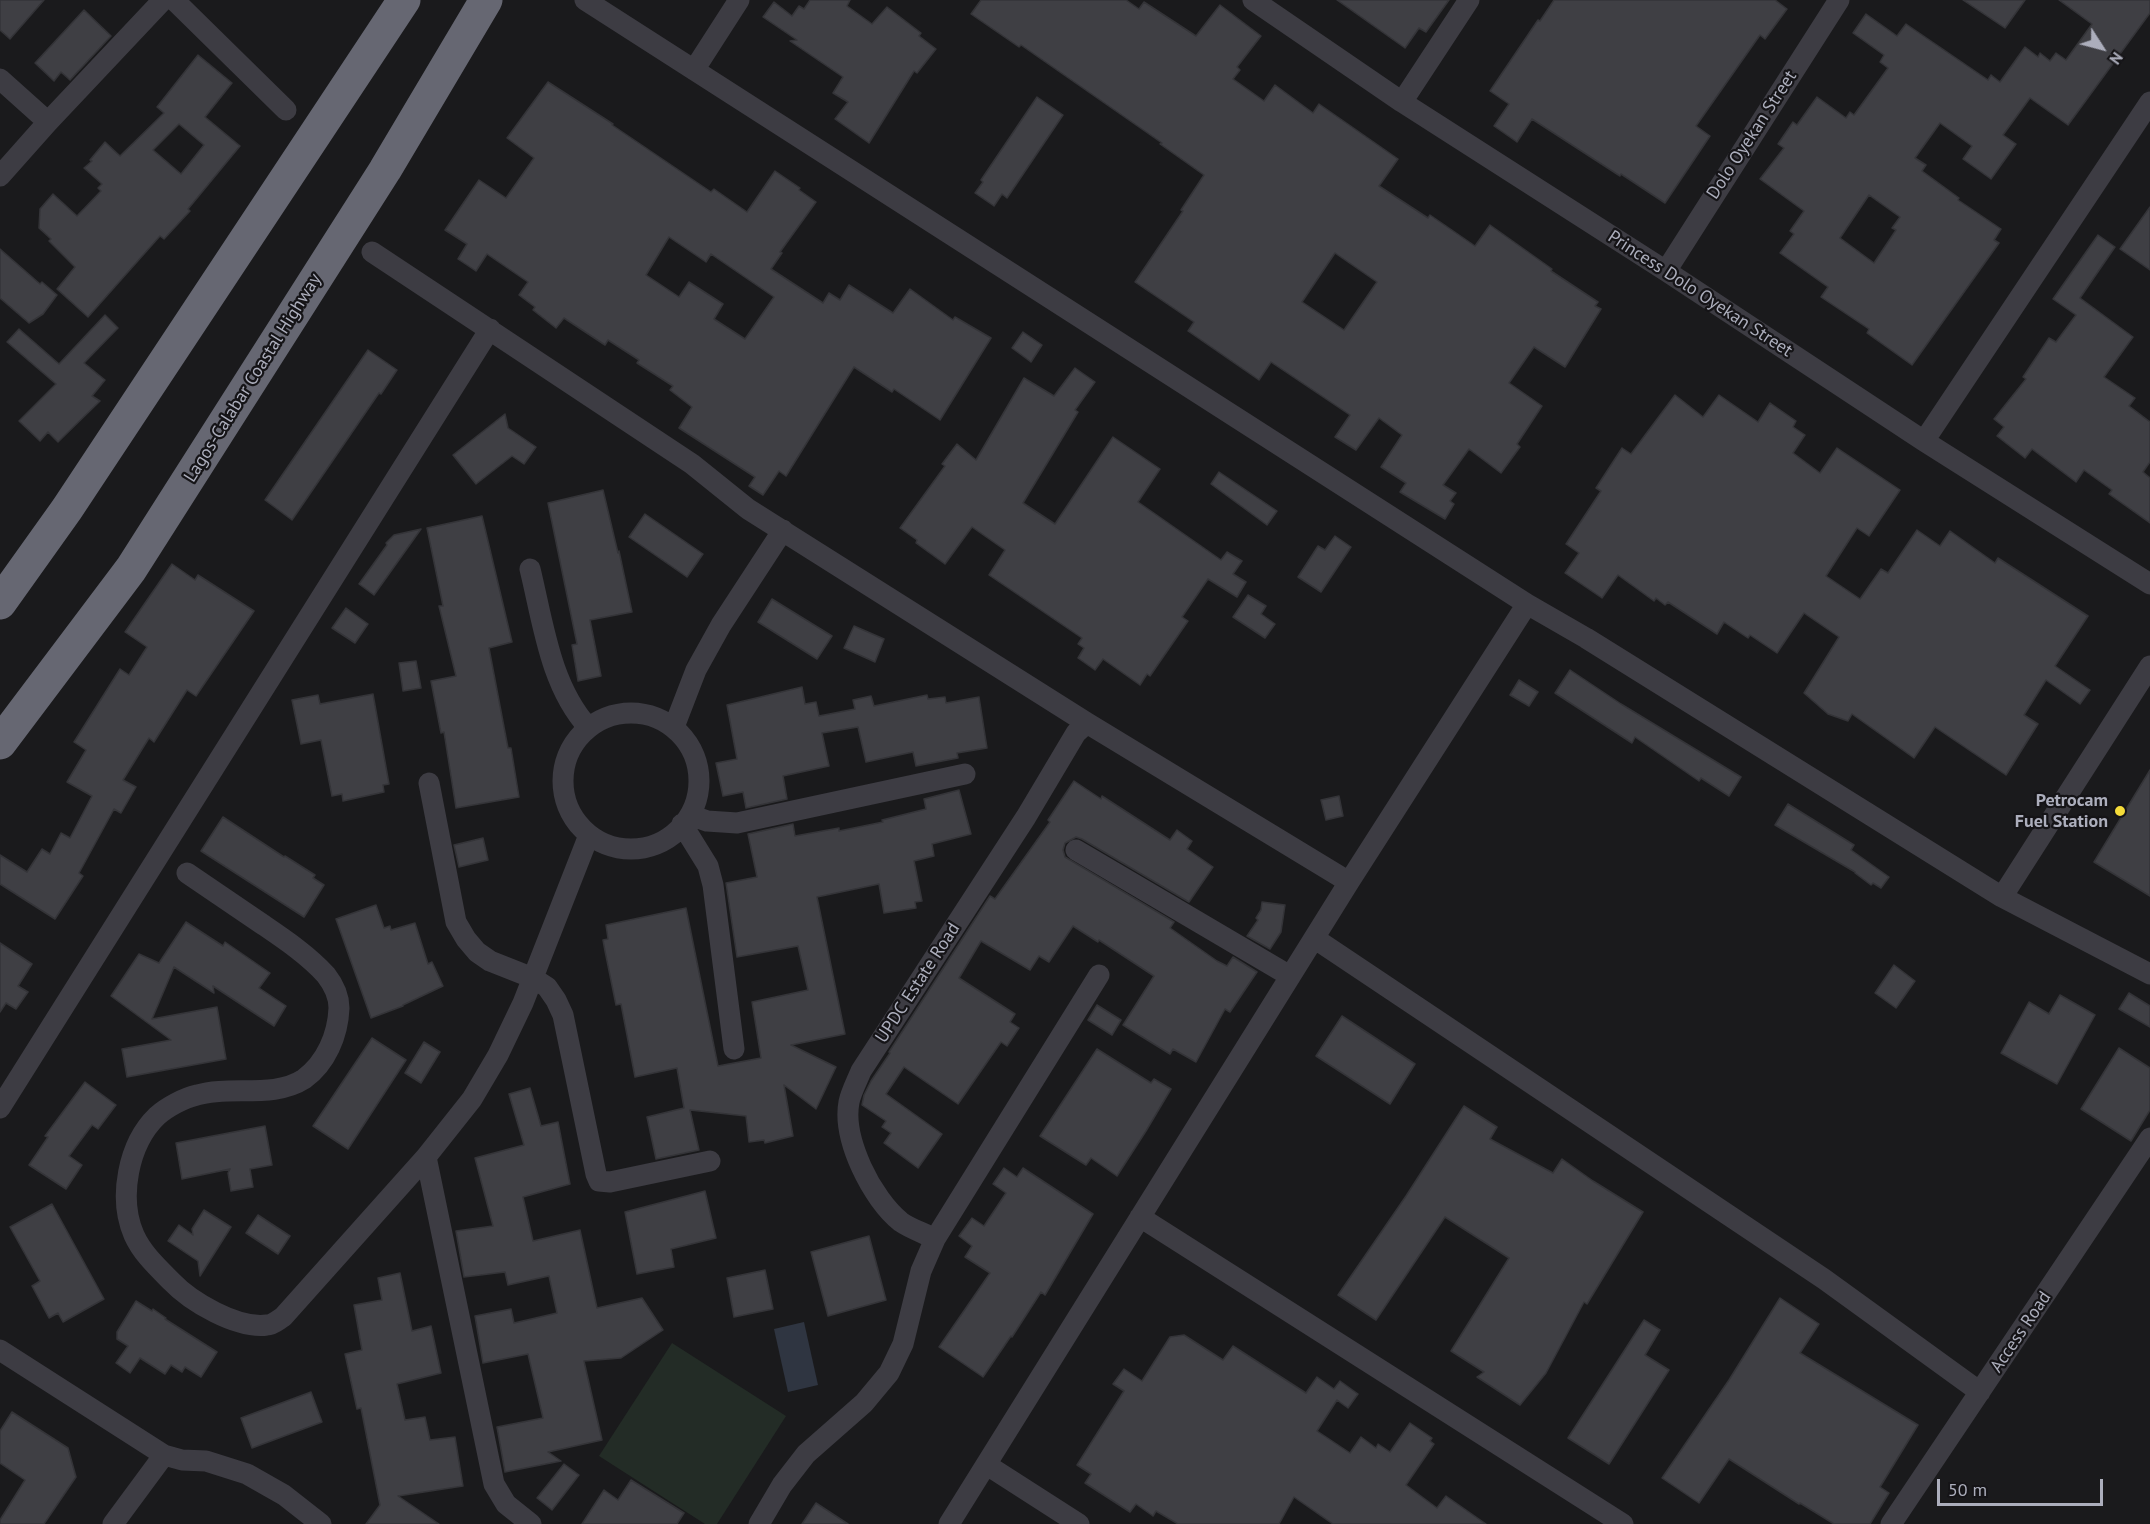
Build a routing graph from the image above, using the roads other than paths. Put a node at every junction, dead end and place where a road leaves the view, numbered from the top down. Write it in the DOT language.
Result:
graph roads {
  1 [pos="163,0"];
  2 [pos="174,0"];
  3 [pos="404,0"];
  4 [pos="486,0"];
  5 [pos="585,0"];
  6 [pos="739,0"];
  7 [pos="1253,0"];
  8 [pos="1469,0"];
  9 [pos="1839,0"];
  10 [pos="694,70"];
  11 [pos="0,78"];
  12 [pos="1402,102"];
  13 [pos="2150,102"];
  14 [pos="286,110"];
  15 [pos="48,122"];
  16 [pos="0,176"];
  17 [pos="372,252"];
  18 [pos="1666,271"];
  19 [pos="490,329"];
  20 [pos="1924,441"];
  21 [pos="783,530"];
  22 [pos="530,569"];
  23 [pos="2150,584"];
  24 [pos="0,603"];
  25 [pos="1527,604"];
  26 [pos="2150,666"];
  27 [pos="1087,723"];
  28 [pos="588,727"];
  29 [pos="674,727"];
  30 [pos="0,743"];
  31 [pos="965,774"];
  32 [pos="429,783"];
  33 [pos="686,820"];
  34 [pos="589,835"];
  35 [pos="1076,850"];
  36 [pos="187,873"];
  37 [pos="1349,882"];
  38 [pos="2002,897"];
  39 [pos="1314,938"];
  40 [pos="2150,974"];
  41 [pos="1100,975"];
  42 [pos="1290,976"];
  43 [pos="533,978"];
  44 [pos="734,1049"];
  45 [pos="0,1108"];
  46 [pos="2150,1138"];
  47 [pos="426,1157"];
  48 [pos="710,1161"];
  49 [pos="1140,1216"];
  50 [pos="935,1239"];
  51 [pos="0,1350"];
  52 [pos="1980,1392"];
  53 [pos="164,1455"];
  54 [pos="987,1465"];
  55 [pos="113,1524"];
  56 [pos="321,1524"];
  57 [pos="531,1524"];
  58 [pos="759,1524"];
  59 [pos="949,1524"];
  60 [pos="1079,1524"];
  61 [pos="1623,1524"];
  62 [pos="1891,1524"];
  1 -- 15 [label="street"];
  2 -- 14 [label="street"];
  3 -- 24 [label="highway"];
  4 -- 30 [label="highway, Lagos-Calabar Coastal Highway"];
  5 -- 10 [label="street"];
  6 -- 10 [label="street"];
  7 -- 12 [label="street, Princess Dolo Oyekan Street"];
  8 -- 12 [label="street"];
  9 -- 18 [label="street, Dolo Oyekan Street"];
  10 -- 25 [label="street"];
  11 -- 15 [label="street"];
  12 -- 18 [label="street, Princess Dolo Oyekan Street"];
  13 -- 20 [label="street"];
  15 -- 16 [label="street"];
  17 -- 19 [label="street"];
  18 -- 20 [label="street, Princess Dolo Oyekan Street"];
  19 -- 21 [label="street"];
  19 -- 45 [label="street"];
  20 -- 23 [label="street, Princess Dolo Oyekan Street"];
  21 -- 27 [label="street"];
  21 -- 29 [label="street"];
  22 -- 28 [label="street"];
  25 -- 37 [label="street"];
  25 -- 38 [label="street"];
  26 -- 38 [label="street"];
  27 -- 37 [label="street"];
  27 -- 50 [label="street, UPDC Estate Road"];
  28 -- 29 [label="street"];
  28 -- 34 [label="street"];
  29 -- 33 [label="street"];
  31 -- 33 [label="street"];
  32 -- 43 [label="street"];
  33 -- 34 [label="street"];
  33 -- 44 [label="street"];
  34 -- 43 [label="street"];
  35 -- 42 [label="street"];
  36 -- 47 [label="street"];
  37 -- 39 [label="street"];
  38 -- 40 [label="street"];
  39 -- 42 [label="street"];
  39 -- 52 [label="street"];
  41 -- 50 [label="street"];
  42 -- 49 [label="street"];
  43 -- 47 [label="street"];
  43 -- 48 [label="street"];
  46 -- 52 [label="street, Access Road"];
  47 -- 57 [label="street"];
  49 -- 54 [label="street"];
  49 -- 61 [label="street"];
  50 -- 58 [label="street"];
  51 -- 53 [label="street"];
  52 -- 62 [label="street, Access Road"];
  53 -- 55 [label="street"];
  53 -- 56 [label="street"];
  54 -- 59 [label="street"];
  54 -- 60 [label="street"];
}
